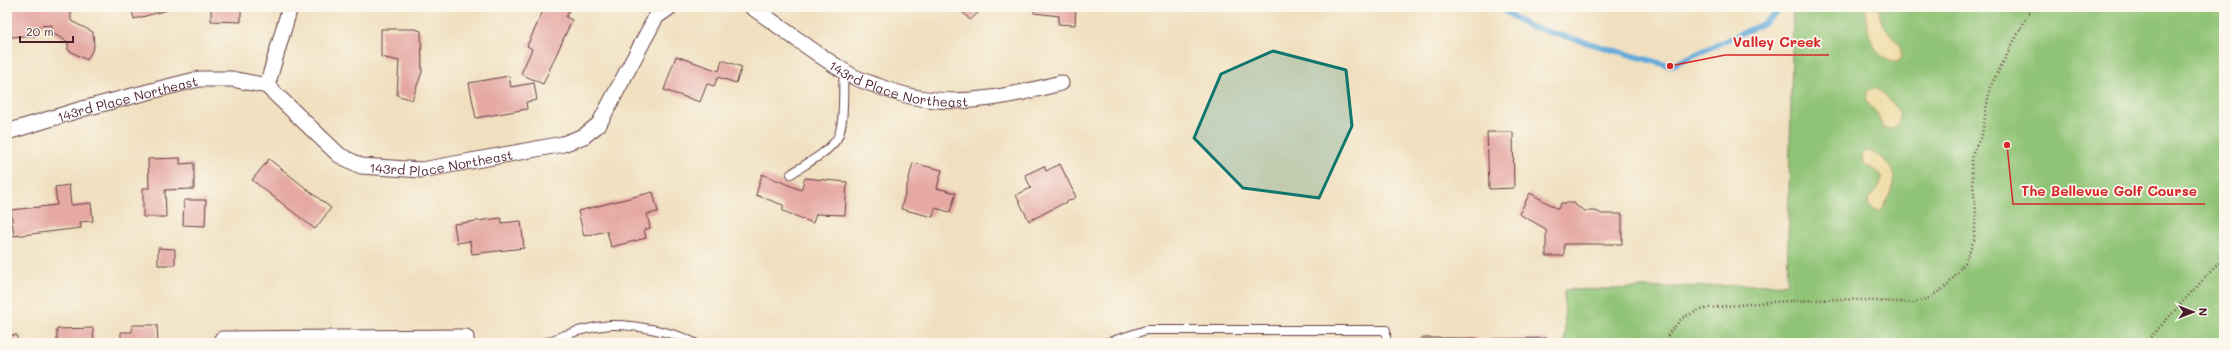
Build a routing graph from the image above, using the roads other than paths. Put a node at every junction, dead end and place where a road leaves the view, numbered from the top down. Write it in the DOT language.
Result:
graph roads {
  1 [pos="290,7"];
  2 [pos="670,7"];
  3 [pos="752,7"];
  4 [pos="844,70"];
  5 [pos="1062,83"];
  6 [pos="267,86"];
  7 [pos="7,132"];
  8 [pos="791,174"];
  9 [pos="466,340"];
  10 [pos="222,341"];
  11 [pos="545,343"];
  12 [pos="695,343"];
  13 [pos="1106,343"];
  14 [pos="1386,343"];
  1 -- 6 [label="street"];
  2 -- 6 [label="street, 143rd Place Northeast"];
  3 -- 4 [label="street, 143rd Place Northeast"];
  4 -- 5 [label="street, 143rd Place Northeast"];
  4 -- 8 [label="lane"];
  6 -- 7 [label="street, 143rd Place Northeast"];
  9 -- 10 [label="street"];
  11 -- 12 [label="lane"];
  13 -- 14 [label="lane"];
}
